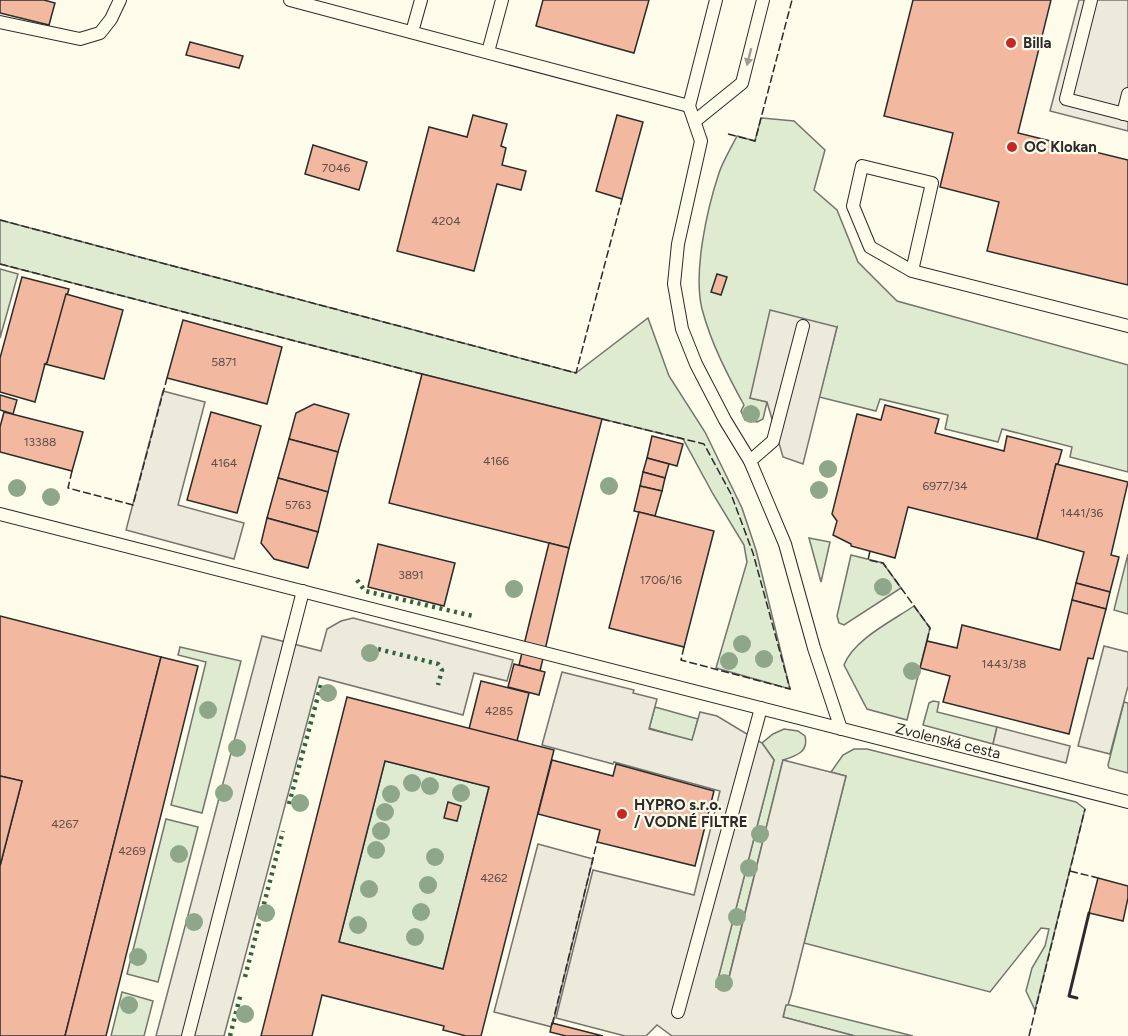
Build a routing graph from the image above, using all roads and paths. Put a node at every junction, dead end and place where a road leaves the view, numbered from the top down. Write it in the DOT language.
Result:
graph roads {
  1 [pos="120,0"];
  2 [pos="290,0"];
  3 [pos="421,0"];
  4 [pos="502,0"];
  5 [pos="716,0"];
  6 [pos="764,0"];
  7 [pos="1091,0"];
  8 [pos="0,22"];
  9 [pos="412,32"];
  10 [pos="488,52"];
  11 [pos="1128,94"];
  12 [pos="689,106"];
  13 [pos="1126,114"];
  14 [pos="695,121"];
  15 [pos="912,271"];
  16 [pos="803,326"];
  17 [pos="1128,326"];
  18 [pos="750,461"];
  19 [pos="0,514"];
  20 [pos="303,591"];
  21 [pos="761,708"];
  22 [pos="841,729"];
  23 [pos="1128,802"];
  24 [pos="678,1012"];
  25 [pos="188,1036"];
  1 -- 8 [label="lane"];
  2 -- 9 [label="lane"];
  3 -- 9 [label="lane"];
  4 -- 10 [label="lane"];
  5 -- 12 [label="lane"];
  6 -- 14 [label="lane, one-way"];
  7 -- 13 [label="lane"];
  9 -- 10 [label="lane"];
  10 -- 12 [label="lane"];
  11 -- 13 [label="lane"];
  12 -- 14 [label="lane"];
  14 -- 18 [label="lane"];
  15 -- 15 [label="lane"];
  15 -- 17 [label="lane"];
  16 -- 18 [label="lane"];
  18 -- 22 [label="lane"];
  19 -- 20 [label="lane, Zvolenská cesta"];
  20 -- 21 [label="lane, Zvolenská cesta"];
  20 -- 25 [label="lane"];
  21 -- 22 [label="lane, Zvolenská cesta"];
  21 -- 24 [label="lane"];
  22 -- 23 [label="lane, Zvolenská cesta"];
}
